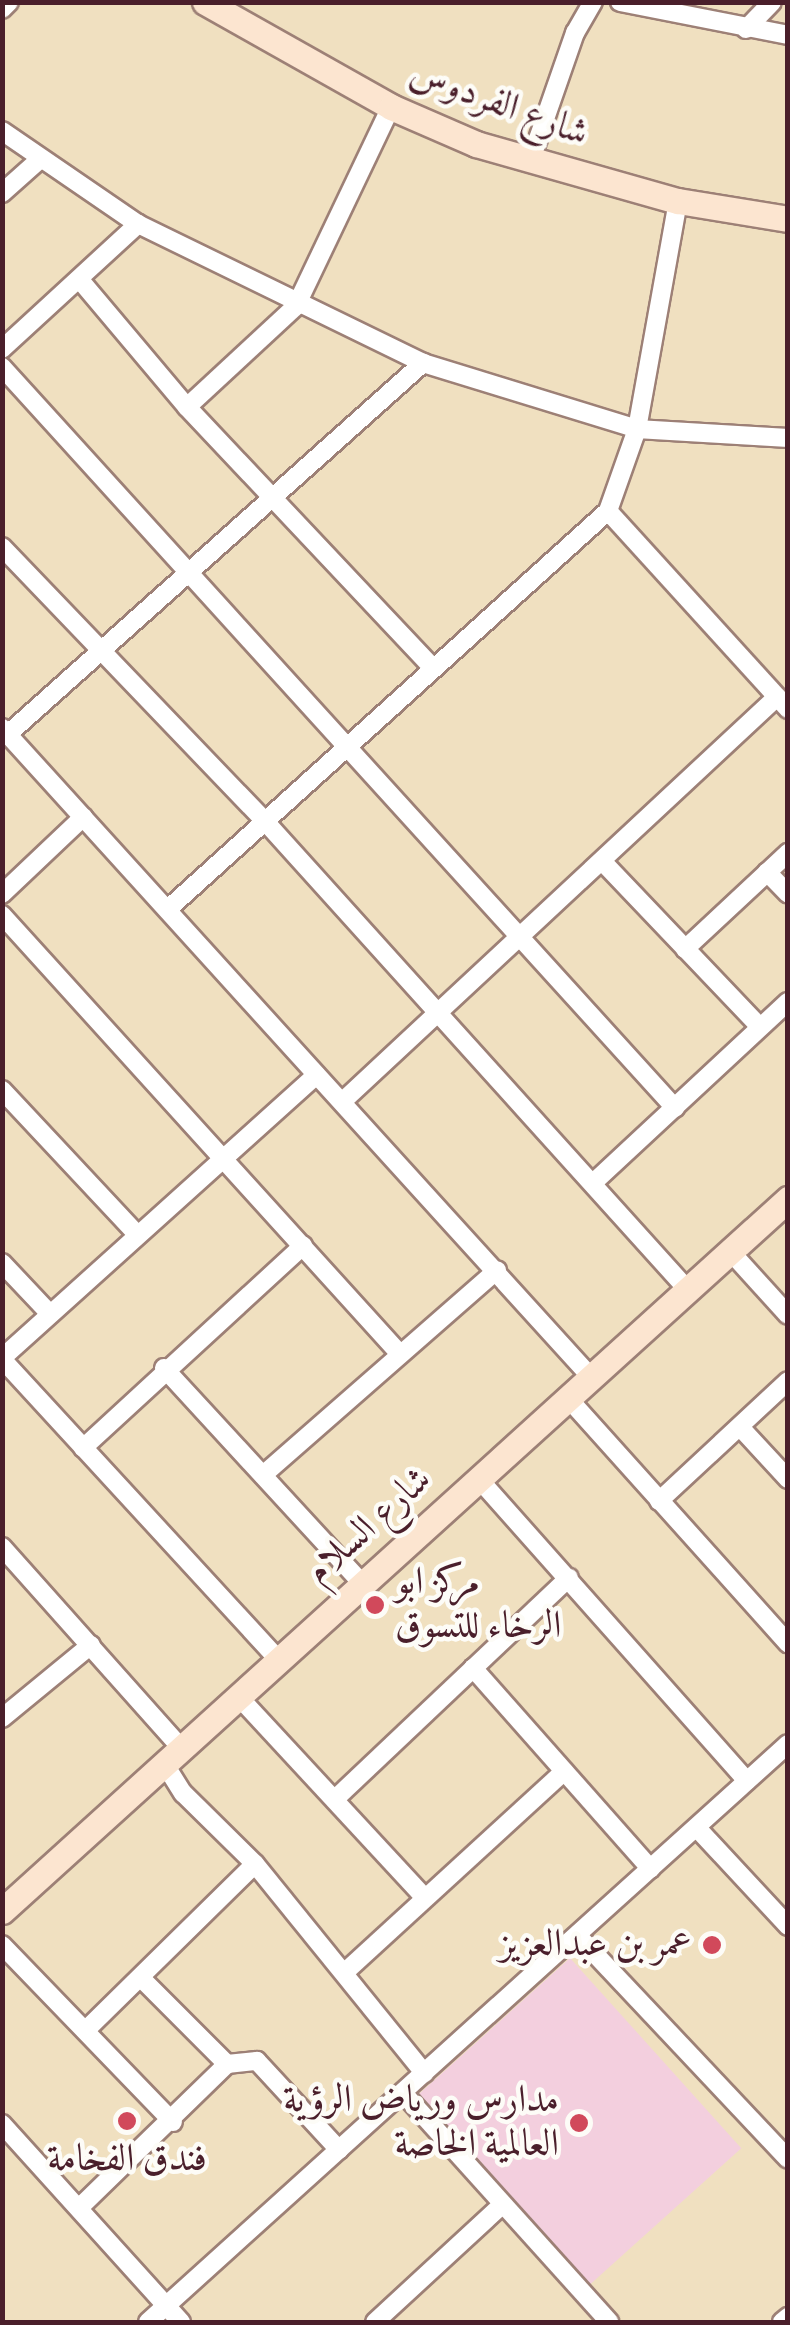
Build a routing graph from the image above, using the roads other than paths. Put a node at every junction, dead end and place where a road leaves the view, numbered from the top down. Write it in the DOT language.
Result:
graph roads {
  1 [pos="9,2"];
  2 [pos="593,2"];
  3 [pos="620,2"];
  4 [pos="772,2"];
  5 [pos="219,6"];
  6 [pos="2,9"];
  7 [pos="746,29"];
  8 [pos="788,34"];
  9 [pos="391,107"];
  10 [pos="2,131"];
  11 [pos="39,160"];
  12 [pos="530,162"];
  13 [pos="2,193"];
  14 [pos="678,201"];
  15 [pos="788,219"];
  16 [pos="138,224"];
  17 [pos="80,280"];
  18 [pos="296,306"];
  19 [pos="2,348"];
  20 [pos="423,363"];
  21 [pos="2,368"];
  22 [pos="187,408"];
  23 [pos="638,428"];
  24 [pos="788,438"];
  25 [pos="268,496"];
  26 [pos="608,511"];
  27 [pos="2,547"];
  28 [pos="186,570"];
  29 [pos="98,652"];
  30 [pos="432,668"];
  31 [pos="782,703"];
  32 [pos="5,731"];
  33 [pos="347,744"];
  34 [pos="83,818"];
  35 [pos="262,820"];
  36 [pos="788,853"];
  37 [pos="602,861"];
  38 [pos="767,872"];
  39 [pos="2,894"];
  40 [pos="788,894"];
  41 [pos="168,908"];
  42 [pos="2,915"];
  43 [pos="520,937"];
  44 [pos="685,949"];
  45 [pos="788,1002"];
  46 [pos="438,1016"];
  47 [pos="760,1027"];
  48 [pos="316,1074"];
  49 [pos="2,1090"];
  50 [pos="343,1101"];
  51 [pos="675,1108"];
  52 [pos="223,1155"];
  53 [pos="592,1183"];
  54 [pos="788,1200"];
  55 [pos="136,1234"];
  56 [pos="302,1246"];
  57 [pos="730,1251"];
  58 [pos="2,1263"];
  59 [pos="497,1270"];
  60 [pos="687,1289"];
  61 [pos="50,1314"];
  62 [pos="788,1315"];
  63 [pos="398,1354"];
  64 [pos="2,1359"];
  65 [pos="164,1368"];
  66 [pos="589,1375"];
  67 [pos="788,1380"];
  68 [pos="567,1397"];
  69 [pos="740,1427"];
  70 [pos="83,1448"];
  71 [pos="264,1475"];
  72 [pos="478,1478"];
  73 [pos="788,1479"];
  74 [pos="659,1500"];
  75 [pos="2,1547"];
  76 [pos="569,1578"];
  77 [pos="362,1584"];
  78 [pos="788,1644"];
  79 [pos="91,1645"];
  80 [pos="278,1659"];
  81 [pos="473,1668"];
  82 [pos="238,1696"];
  83 [pos="2,1718"];
  84 [pos="787,1745"];
  85 [pos="172,1756"];
  86 [pos="564,1772"];
  87 [pos="747,1780"];
  88 [pos="335,1799"];
  89 [pos="698,1828"];
  90 [pos="255,1864"];
  91 [pos="651,1869"];
  92 [pos="425,1898"];
  93 [pos="2,1911"];
  94 [pos="788,1926"];
  95 [pos="578,1936"];
  96 [pos="2,1946"];
  97 [pos="345,1972"];
  98 [pos="141,1978"];
  99 [pos="87,2030"];
  100 [pos="227,2064"];
  101 [pos="424,2073"];
  102 [pos="404,2094"];
  103 [pos="173,2122"];
  104 [pos="2,2124"];
  105 [pos="338,2150"];
  106 [pos="788,2160"];
  107 [pos="502,2205"];
  108 [pos="80,2207"];
  109 [pos="166,2306"];
  110 [pos="788,2317"];
  111 [pos="148,2322"];
  112 [pos="181,2322"];
  113 [pos="376,2322"];
  114 [pos="610,2322"];
  115 [pos="782,2322"];
  1 -- 6 [label="street"];
  2 -- 12 [label="street"];
  3 -- 7 [label="street"];
  4 -- 7 [label="street"];
  5 -- 9 [label="street, شارع الفردوس"];
  7 -- 8 [label="street"];
  9 -- 12 [label="street, شارع الفردوس"];
  9 -- 18 [label="street"];
  10 -- 11 [label="street"];
  11 -- 13 [label="street"];
  11 -- 16 [label="street"];
  12 -- 14 [label="street, شارع الفردوس"];
  14 -- 15 [label="street, شارع الفردوس"];
  14 -- 23 [label="street"];
  16 -- 17 [label="street"];
  16 -- 18 [label="street"];
  17 -- 19 [label="street"];
  17 -- 22 [label="street"];
  18 -- 20 [label="street"];
  18 -- 22 [label="street"];
  20 -- 23 [label="street"];
  20 -- 25 [label="street"];
  21 -- 28 [label="street"];
  22 -- 25 [label="street"];
  23 -- 24 [label="street"];
  23 -- 26 [label="street"];
  25 -- 28 [label="street"];
  25 -- 30 [label="street"];
  26 -- 30 [label="street"];
  26 -- 31 [label="street"];
  27 -- 29 [label="street"];
  28 -- 29 [label="street"];
  28 -- 33 [label="street"];
  29 -- 32 [label="street"];
  29 -- 35 [label="street"];
  30 -- 33 [label="street"];
  31 -- 37 [label="street"];
  32 -- 34 [label="street"];
  33 -- 35 [label="street"];
  33 -- 43 [label="street"];
  34 -- 39 [label="street"];
  34 -- 41 [label="street"];
  35 -- 41 [label="street"];
  35 -- 46 [label="street"];
  36 -- 38 [label="street"];
  37 -- 43 [label="street"];
  37 -- 44 [label="street"];
  38 -- 40 [label="street"];
  38 -- 44 [label="street"];
  41 -- 48 [label="street"];
  42 -- 52 [label="street"];
  43 -- 46 [label="street"];
  43 -- 51 [label="street"];
  44 -- 47 [label="street"];
  45 -- 47 [label="street"];
  46 -- 50 [label="street"];
  46 -- 53 [label="street"];
  47 -- 51 [label="street"];
  48 -- 50 [label="street"];
  48 -- 52 [label="street"];
  49 -- 55 [label="street"];
  50 -- 59 [label="street"];
  51 -- 53 [label="street"];
  52 -- 55 [label="street"];
  52 -- 56 [label="street"];
  53 -- 60 [label="street"];
  54 -- 57 [label="street, شارع السلام"];
  55 -- 61 [label="street"];
  56 -- 63 [label="street"];
  56 -- 65 [label="street"];
  57 -- 60 [label="street, شارع السلام"];
  57 -- 62 [label="street"];
  58 -- 61 [label="street"];
  59 -- 63 [label="street"];
  59 -- 66 [label="street"];
  60 -- 66 [label="street, شارع السلام"];
  61 -- 64 [label="street"];
  63 -- 71 [label="street"];
  64 -- 70 [label="street"];
  65 -- 70 [label="street"];
  65 -- 71 [label="street"];
  66 -- 68 [label="street, شارع السلام"];
  67 -- 69 [label="street"];
  68 -- 72 [label="street, شارع السلام"];
  68 -- 74 [label="street"];
  69 -- 73 [label="street"];
  69 -- 74 [label="street"];
  70 -- 80 [label="street"];
  71 -- 77 [label="street"];
  72 -- 76 [label="street"];
  72 -- 77 [label="street, شارع السلام"];
  74 -- 78 [label="street"];
  75 -- 79 [label="street"];
  76 -- 81 [label="street"];
  76 -- 87 [label="street"];
  77 -- 80 [label="street, شارع السلام"];
  79 -- 83 [label="street"];
  79 -- 85 [label="street"];
  80 -- 82 [label="street, شارع السلام"];
  81 -- 86 [label="street"];
  81 -- 88 [label="street"];
  82 -- 85 [label="street, شارع السلام"];
  82 -- 88 [label="street"];
  84 -- 87 [label="street"];
  85 -- 90 [label="street"];
  85 -- 93 [label="street, شارع السلام"];
  86 -- 91 [label="street"];
  86 -- 92 [label="street"];
  87 -- 89 [label="street"];
  88 -- 92 [label="street"];
  89 -- 91 [label="street"];
  89 -- 94 [label="street"];
  90 -- 97 [label="street"];
  90 -- 98 [label="street"];
  91 -- 95 [label="street"];
  92 -- 97 [label="street"];
  95 -- 101 [label="street"];
  95 -- 106 [label="street"];
  96 -- 99 [label="street"];
  97 -- 101 [label="street"];
  98 -- 99 [label="street"];
  98 -- 100 [label="street"];
  99 -- 103 [label="street"];
  100 -- 103 [label="street"];
  100 -- 105 [label="street"];
  101 -- 102 [label="street"];
  102 -- 105 [label="street"];
  102 -- 107 [label="street"];
  103 -- 108 [label="street"];
  104 -- 108 [label="street"];
  105 -- 109 [label="street"];
  107 -- 113 [label="street"];
  107 -- 114 [label="street"];
  108 -- 109 [label="street"];
  109 -- 111 [label="street"];
  109 -- 112 [label="street"];
  110 -- 115 [label="street"];
}
